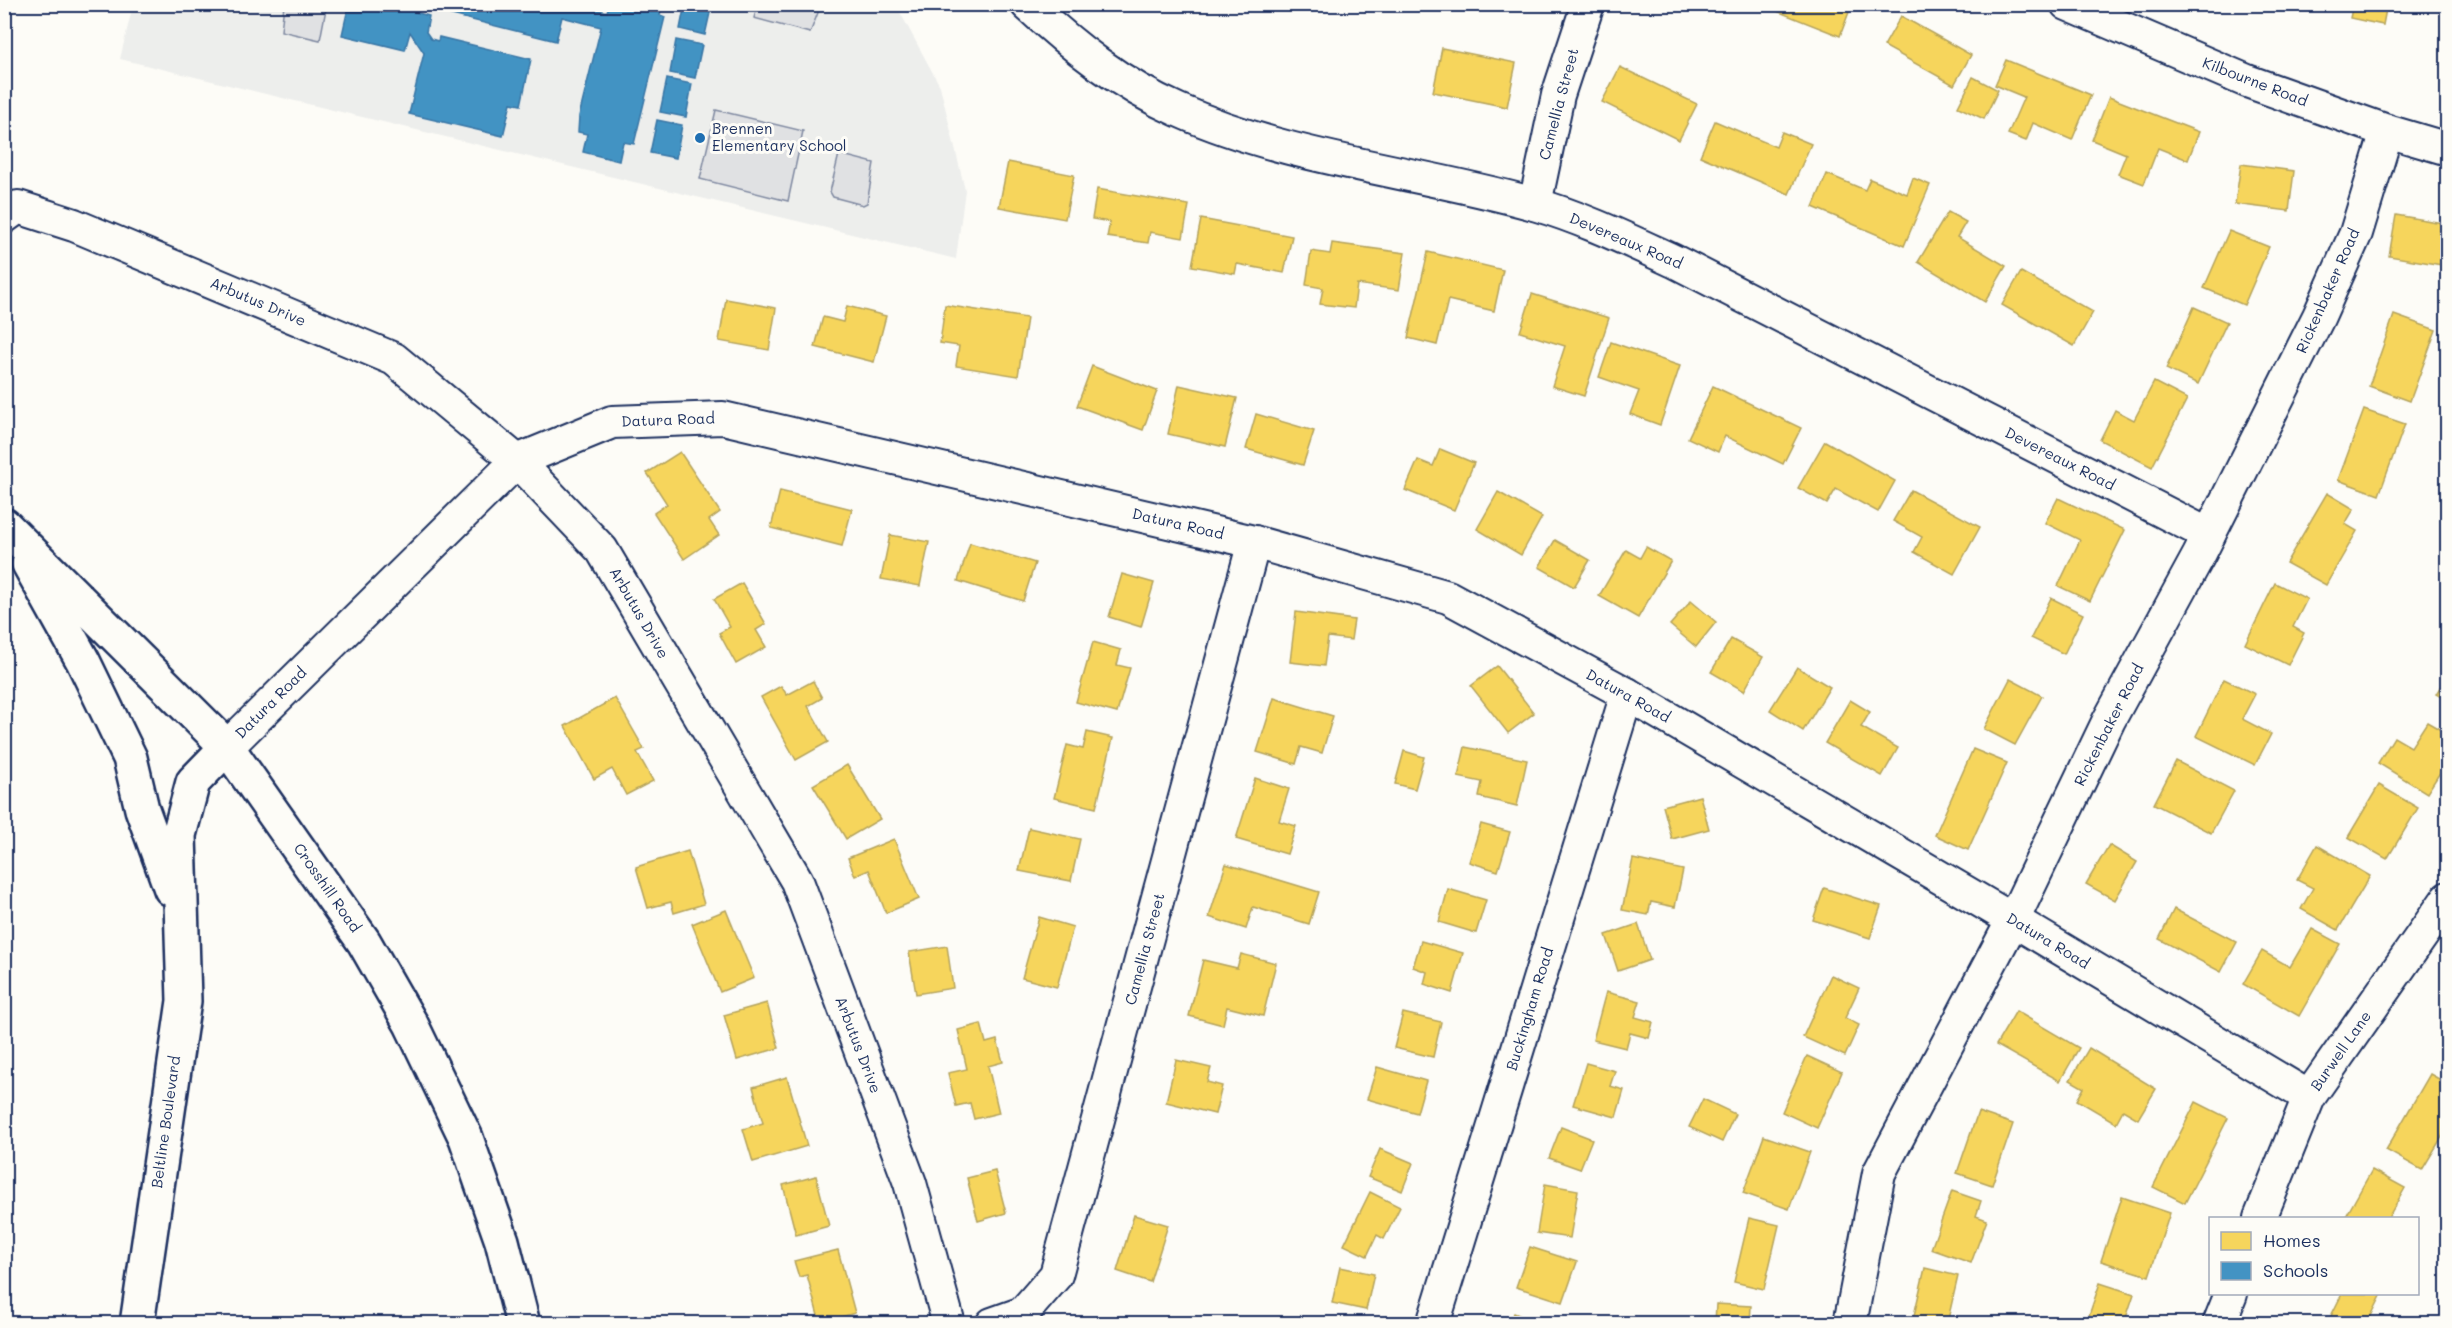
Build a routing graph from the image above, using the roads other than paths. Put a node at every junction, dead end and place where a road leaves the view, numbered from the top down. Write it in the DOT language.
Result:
graph roads {
  1 [pos="1027,4"];
  2 [pos="1588,4"];
  3 [pos="2067,4"];
  4 [pos="2387,131"];
  5 [pos="2448,149"];
  6 [pos="1535,204"];
  7 [pos="4,217"];
  8 [pos="517,461"];
  9 [pos="7,527"];
  10 [pos="2209,535"];
  11 [pos="1254,542"];
  12 [pos="1627,694"];
  13 [pos="227,747"];
  14 [pos="2448,898"];
  15 [pos="182,919"];
  16 [pos="2013,920"];
  17 [pos="2309,1097"];
  18 [pos="2260,1217"];
  19 [pos="2230,1295"];
  20 [pos="137,1323"];
  21 [pos="523,1323"];
  22 [pos="949,1323"];
  23 [pos="992,1323"];
  24 [pos="1433,1323"];
  25 [pos="1850,1323"];
  26 [pos="2219,1323"];
  1 -- 6 [label="street, Devereaux Road"];
  2 -- 6 [label="street, Camellia Street"];
  3 -- 4 [label="street, Kilbourne Road"];
  4 -- 5 [label="street, Kilbourne Road"];
  4 -- 10 [label="street, Rickenbaker Road"];
  6 -- 10 [label="street, Devereaux Road"];
  7 -- 8 [label="street, Arbutus Drive"];
  8 -- 11 [label="street, Datura Road"];
  8 -- 13 [label="street, Datura Road"];
  8 -- 22 [label="street, Arbutus Drive"];
  9 -- 13 [label="main road, Crosshill Road"];
  9 -- 15 [label="main road"];
  10 -- 16 [label="street, Rickenbaker Road"];
  11 -- 12 [label="street, Datura Road"];
  11 -- 23 [label="street, Camellia Street"];
  12 -- 16 [label="street, Datura Road"];
  12 -- 24 [label="street, Buckingham Road"];
  13 -- 15 [label="main road, Datura Road"];
  13 -- 21 [label="main road, Crosshill Road"];
  14 -- 17 [label="street, Burwell Lane"];
  15 -- 20 [label="main road, Beltline Boulevard"];
  16 -- 17 [label="street, Datura Road"];
  16 -- 25 [label="street, Rickenbaker Road"];
  17 -- 18 [label="street, Burwell Lane"];
  19 -- 26 [label="street"];
}
